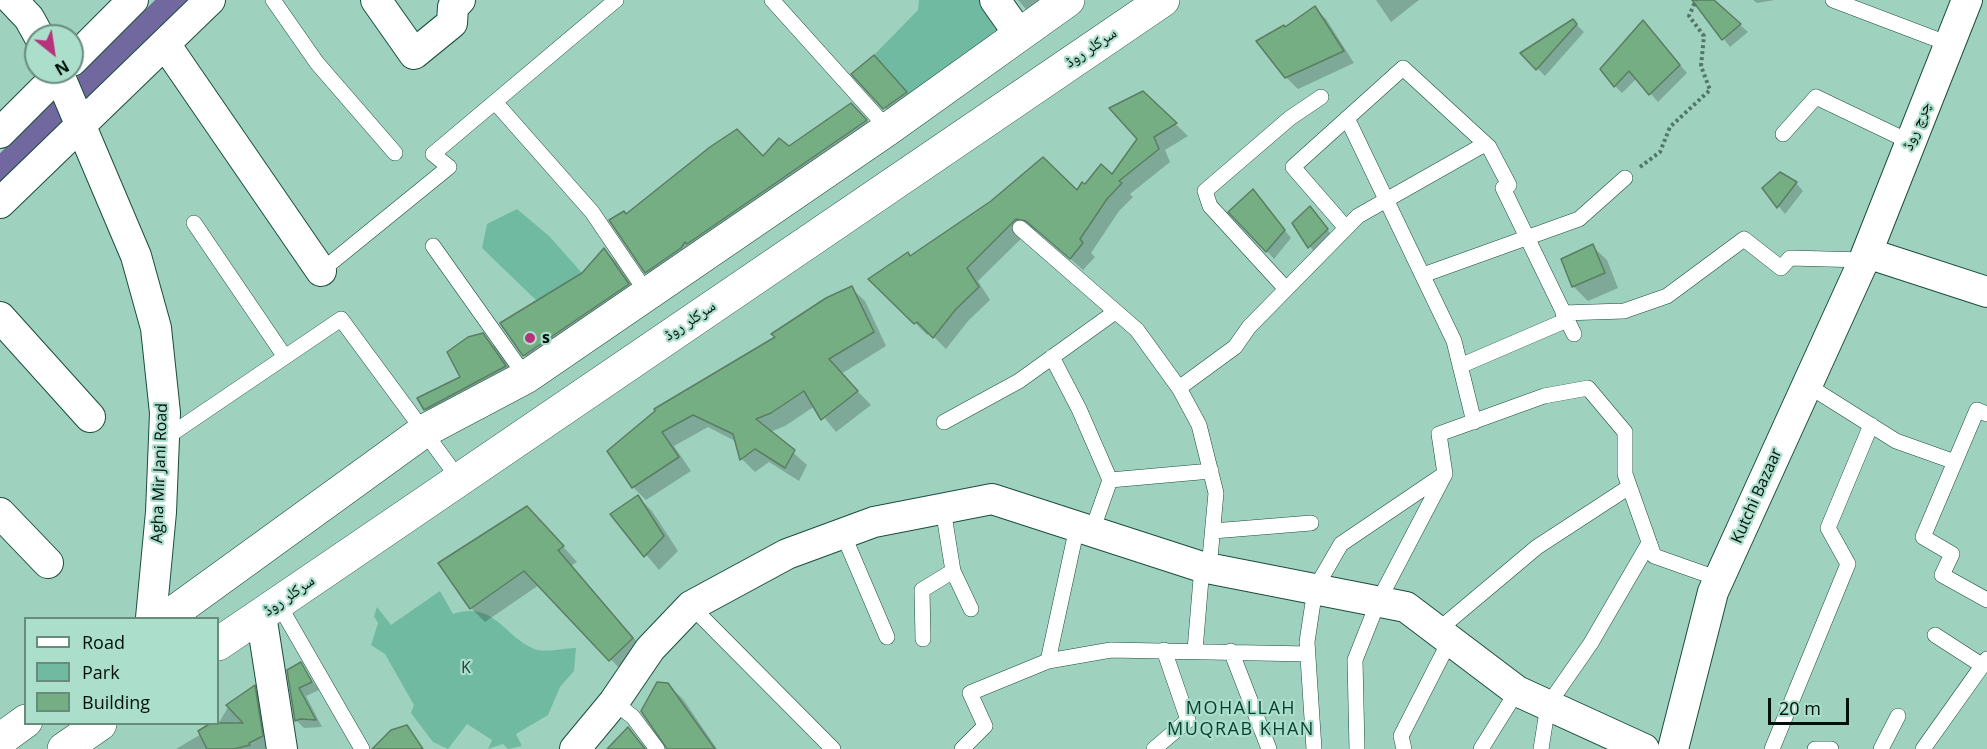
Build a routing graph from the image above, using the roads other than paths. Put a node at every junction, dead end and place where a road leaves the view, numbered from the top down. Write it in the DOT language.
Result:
graph roads {
  1 [pos="12,0"];
  2 [pos="133,0"];
  3 [pos="210,0"];
  4 [pos="273,0"];
  5 [pos="376,0"];
  6 [pos="460,0"];
  7 [pos="616,0"];
  8 [pos="772,0"];
  9 [pos="995,0"];
  10 [pos="1068,0"];
  11 [pos="1163,0"];
  12 [pos="1833,0"];
  13 [pos="1967,0"];
  14 [pos="32,24"];
  15 [pos="1019,34"];
  16 [pos="165,44"];
  17 [pos="1949,44"];
  18 [pos="84,49"];
  19 [pos="1048,76"];
  20 [pos="49,84"];
  21 [pos="67,84"];
  22 [pos="1321,98"];
  23 [pos="495,102"];
  24 [pos="1347,118"];
  25 [pos="80,125"];
  26 [pos="888,129"];
  27 [pos="0,133"];
  28 [pos="1783,134"];
  29 [pos="1910,142"];
  30 [pos="1485,144"];
  31 [pos="394,153"];
  32 [pos="1625,178"];
  33 [pos="1386,200"];
  34 [pos="0,203"];
  35 [pos="194,223"];
  36 [pos="1020,228"];
  37 [pos="1346,228"];
  38 [pos="1526,236"];
  39 [pos="433,246"];
  40 [pos="1865,256"];
  41 [pos="321,271"];
  42 [pos="1423,275"];
  43 [pos="1286,290"];
  44 [pos="1987,292"];
  45 [pos="647,293"];
  46 [pos="1115,312"];
  47 [pos="0,318"];
  48 [pos="1568,322"];
  49 [pos="285,357"];
  50 [pos="1052,357"];
  51 [pos="1461,366"];
  52 [pos="526,377"];
  53 [pos="1807,385"];
  54 [pos="1179,388"];
  55 [pos="1987,414"];
  56 [pos="90,417"];
  57 [pos="944,422"];
  58 [pos="1473,422"];
  59 [pos="1871,425"];
  60 [pos="424,431"];
  61 [pos="164,439"];
  62 [pos="1955,462"];
  63 [pos="1211,471"];
  64 [pos="1444,474"];
  65 [pos="459,479"];
  66 [pos="1110,480"];
  67 [pos="1629,487"];
  68 [pos="943,509"];
  69 [pos="0,513"];
  70 [pos="1311,523"];
  71 [pos="1084,529"];
  72 [pos="1213,531"];
  73 [pos="843,534"];
  74 [pos="1649,543"];
  75 [pos="48,563"];
  76 [pos="1206,568"];
  77 [pos="953,571"];
  78 [pos="1719,579"];
  79 [pos="1315,589"];
  80 [pos="1987,600"];
  81 [pos="1378,602"];
  82 [pos="691,606"];
  83 [pos="270,609"];
  84 [pos="971,609"];
  85 [pos="151,617"];
  86 [pos="167,617"];
  87 [pos="1935,634"];
  88 [pos="1443,635"];
  89 [pos="886,637"];
  90 [pos="923,639"];
  91 [pos="219,643"];
  92 [pos="1164,650"];
  93 [pos="1195,650"];
  94 [pos="1231,651"];
  95 [pos="1308,654"];
  96 [pos="1048,661"];
  97 [pos="1985,662"];
  98 [pos="1517,691"];
  99 [pos="614,702"];
  100 [pos="1548,705"];
  101 [pos="1898,716"];
  102 [pos="24,722"];
  103 [pos="97,725"];
  104 [pos="0,740"];
  105 [pos="1311,747"];
  106 [pos="64,749"];
  107 [pos="282,749"];
  108 [pos="362,749"];
  109 [pos="575,749"];
  110 [pos="657,749"];
  111 [pos="833,749"];
  112 [pos="962,749"];
  113 [pos="1154,749"];
  114 [pos="1269,749"];
  115 [pos="1356,749"];
  116 [pos="1404,749"];
  117 [pos="1481,749"];
  118 [pos="1541,749"];
  119 [pos="1644,749"];
  120 [pos="1673,749"];
  121 [pos="1772,749"];
  122 [pos="1815,749"];
  123 [pos="1831,749"];
  124 [pos="1881,749"];
  125 [pos="1923,749"];
  1 -- 14 [label="street"];
  2 -- 18 [label="street"];
  3 -- 16 [label="street"];
  4 -- 31 [label="lane"];
  5 -- 6 [label="street"];
  7 -- 23 [label="lane"];
  8 -- 26 [label="lane"];
  9 -- 15 [label="street"];
  10 -- 15 [label="main road"];
  11 -- 19 [label="main road, سرکلر روڈ"];
  12 -- 17 [label="lane"];
  13 -- 17 [label="street, چرچ روڈ"];
  15 -- 19 [label="main road"];
  15 -- 26 [label="main road"];
  16 -- 25 [label="street"];
  16 -- 41 [label="street"];
  17 -- 29 [label="street, چرچ روڈ"];
  19 -- 65 [label="main road, سرکلر روڈ"];
  20 -- 27 [label="street"];
  21 -- 25 [label="street, Agha Mir Jani Road"];
  22 -- 43 [label="lane"];
  23 -- 41 [label="lane"];
  23 -- 45 [label="lane"];
  24 -- 30 [label="lane"];
  24 -- 33 [label="lane"];
  24 -- 37 [label="lane"];
  25 -- 34 [label="street"];
  25 -- 61 [label="street, Agha Mir Jani Road"];
  26 -- 45 [label="main road"];
  28 -- 29 [label="lane"];
  29 -- 40 [label="street, چرچ روڈ"];
  30 -- 33 [label="lane"];
  30 -- 38 [label="lane"];
  32 -- 38 [label="lane"];
  33 -- 37 [label="lane"];
  33 -- 42 [label="lane"];
  35 -- 49 [label="lane"];
  36 -- 46 [label="lane"];
  37 -- 43 [label="lane"];
  38 -- 42 [label="lane"];
  38 -- 48 [label="lane"];
  39 -- 52 [label="lane"];
  40 -- 44 [label="street"];
  40 -- 48 [label="lane"];
  40 -- 53 [label="street, Kutchi Bazaar"];
  42 -- 51 [label="lane"];
  43 -- 54 [label="lane"];
  45 -- 52 [label="main road"];
  46 -- 50 [label="lane"];
  46 -- 54 [label="lane"];
  47 -- 56 [label="street"];
  48 -- 51 [label="lane"];
  49 -- 60 [label="lane"];
  49 -- 61 [label="lane"];
  50 -- 57 [label="lane"];
  50 -- 66 [label="lane"];
  51 -- 58 [label="lane"];
  52 -- 60 [label="main road"];
  53 -- 59 [label="lane"];
  53 -- 78 [label="street, Kutchi Bazaar"];
  54 -- 63 [label="lane"];
  55 -- 62 [label="lane"];
  58 -- 64 [label="lane"];
  58 -- 67 [label="lane"];
  59 -- 62 [label="lane"];
  59 -- 121 [label="lane"];
  60 -- 65 [label="lane"];
  60 -- 86 [label="main road"];
  61 -- 85 [label="street, Agha Mir Jani Road"];
  62 -- 80 [label="lane"];
  63 -- 66 [label="lane"];
  63 -- 72 [label="lane"];
  64 -- 79 [label="lane"];
  64 -- 81 [label="lane"];
  65 -- 83 [label="main road, سرکلر روڈ"];
  66 -- 71 [label="lane"];
  67 -- 74 [label="lane"];
  67 -- 88 [label="lane"];
  68 -- 71 [label="street"];
  68 -- 73 [label="street"];
  68 -- 77 [label="lane"];
  69 -- 75 [label="street"];
  70 -- 72 [label="lane"];
  71 -- 76 [label="street"];
  71 -- 96 [label="lane"];
  72 -- 76 [label="lane"];
  73 -- 82 [label="street"];
  73 -- 89 [label="lane"];
  74 -- 78 [label="lane"];
  74 -- 100 [label="lane"];
  76 -- 79 [label="street"];
  76 -- 93 [label="lane"];
  77 -- 84 [label="lane"];
  77 -- 90 [label="lane"];
  78 -- 120 [label="street, Kutchi Bazaar"];
  79 -- 81 [label="street"];
  79 -- 95 [label="lane"];
  81 -- 88 [label="street"];
  81 -- 115 [label="lane"];
  82 -- 99 [label="street"];
  82 -- 111 [label="lane"];
  83 -- 91 [label="main road, سرکلر روڈ"];
  83 -- 107 [label="street"];
  83 -- 108 [label="lane"];
  87 -- 97 [label="lane"];
  88 -- 98 [label="street"];
  88 -- 116 [label="lane"];
  92 -- 93 [label="lane"];
  92 -- 96 [label="lane"];
  92 -- 113 [label="lane"];
  93 -- 94 [label="lane"];
  94 -- 95 [label="lane"];
  94 -- 114 [label="lane"];
  95 -- 105 [label="lane"];
  96 -- 112 [label="lane"];
  97 -- 125 [label="lane"];
  98 -- 100 [label="street"];
  98 -- 117 [label="lane"];
  99 -- 109 [label="street"];
  99 -- 110 [label="lane"];
  100 -- 118 [label="lane"];
  100 -- 119 [label="street"];
  101 -- 124 [label="lane"];
  102 -- 104 [label="main road"];
  103 -- 106 [label="main road"];
  122 -- 123 [label="lane"];
}
